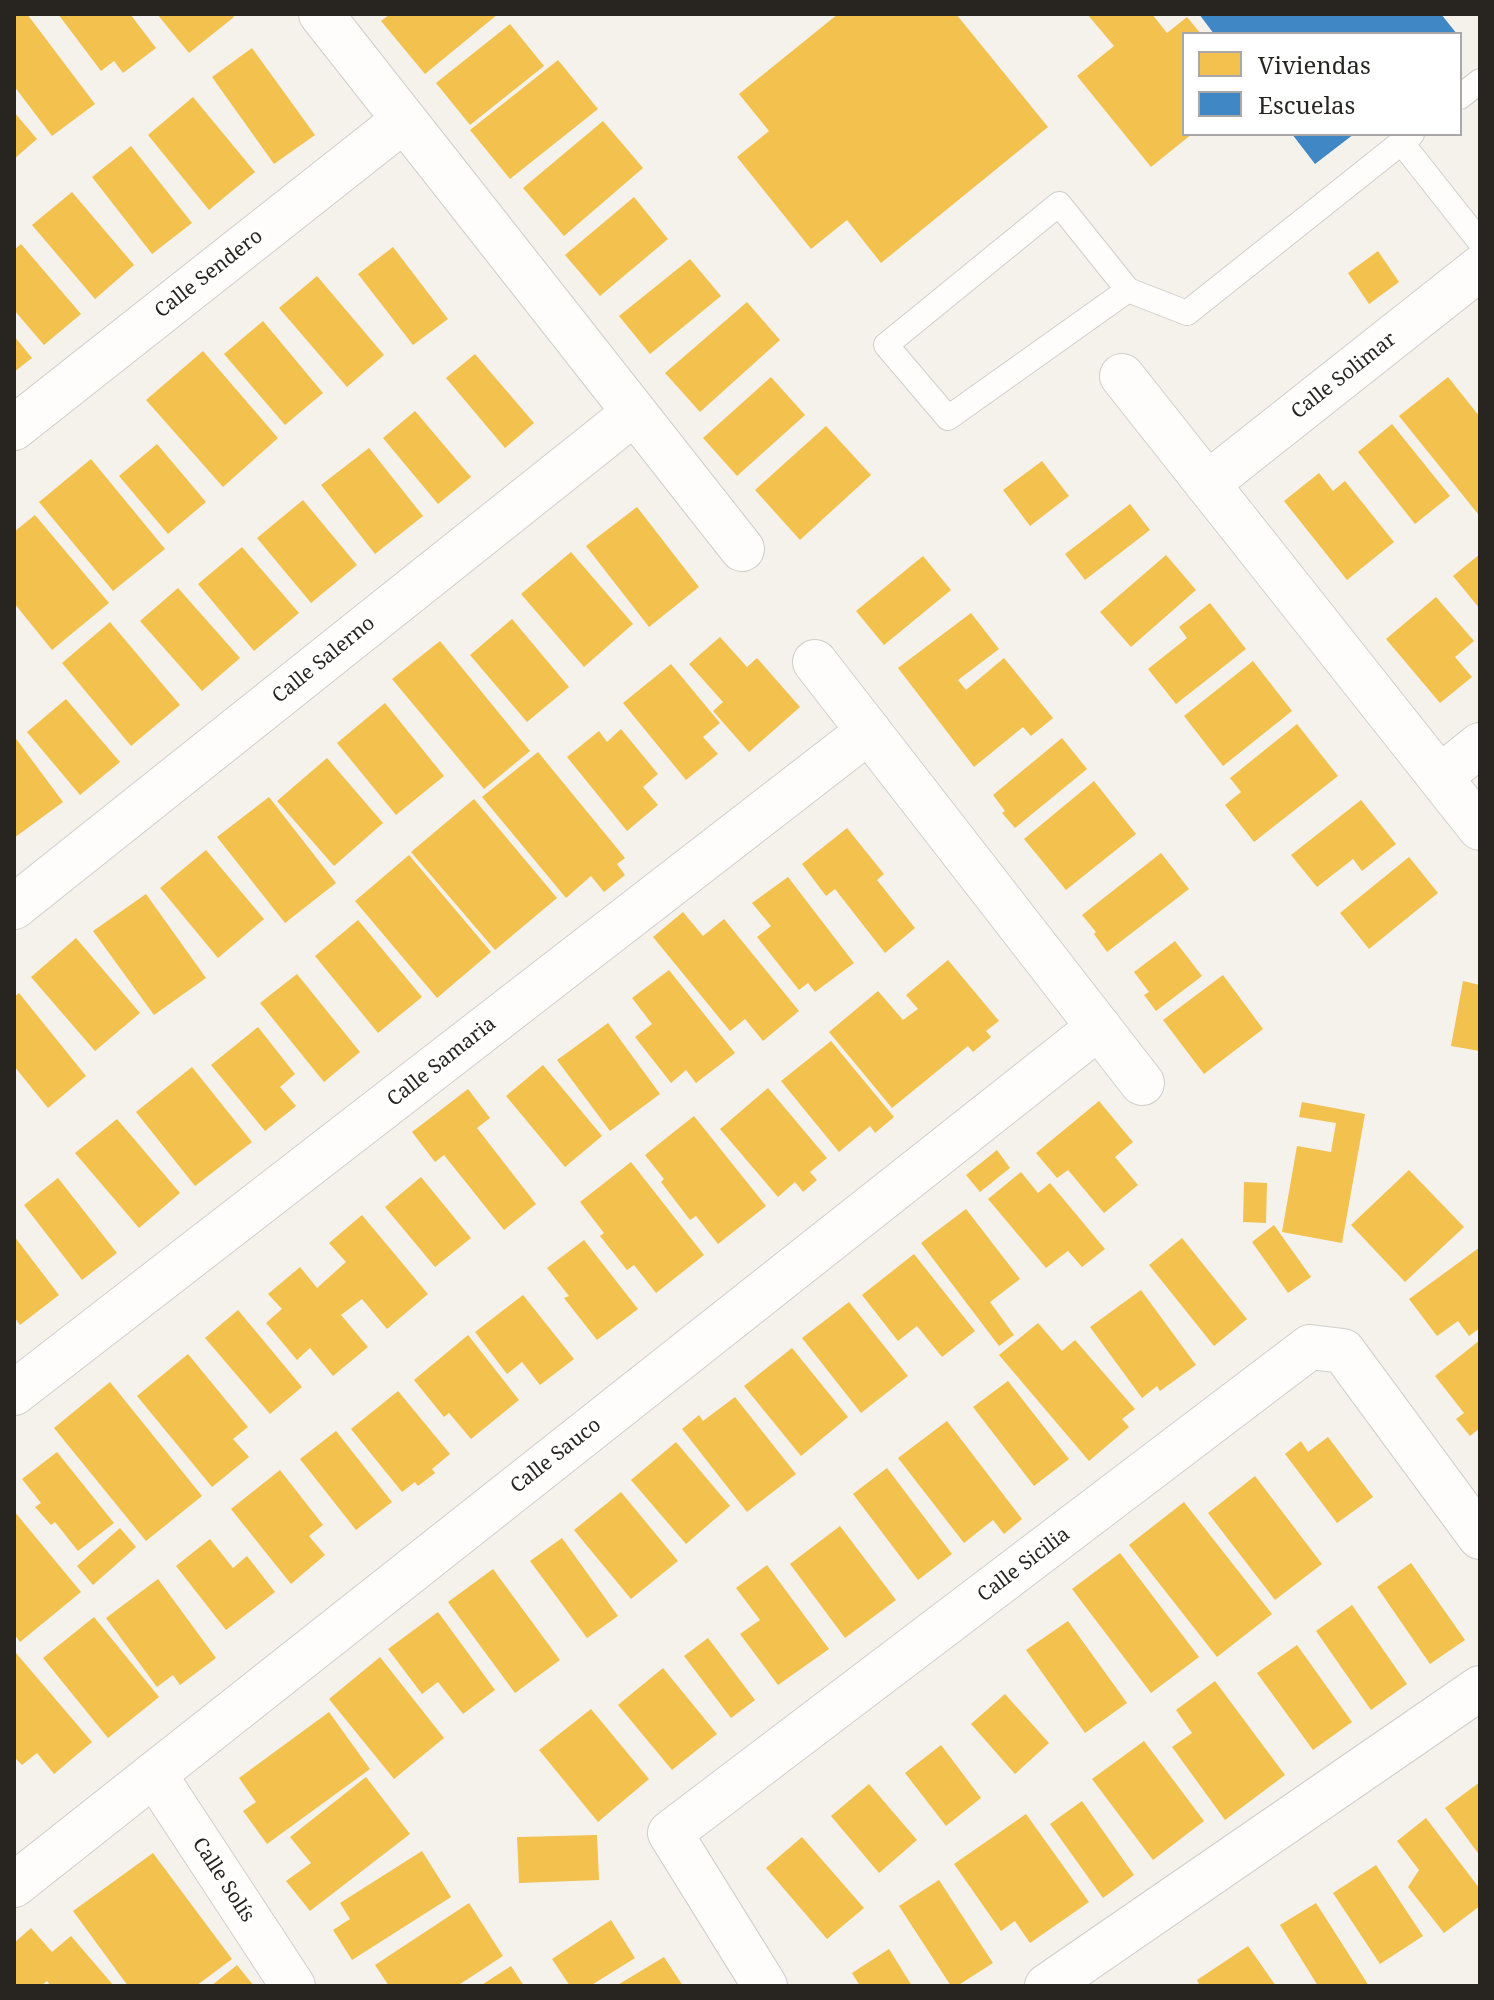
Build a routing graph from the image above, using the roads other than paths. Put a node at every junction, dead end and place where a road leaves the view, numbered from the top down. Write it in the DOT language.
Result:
graph roads {
  1 [pos="321,14"];
  2 [pos="1480,81"];
  3 [pos="1462,95"];
  4 [pos="404,120"];
  5 [pos="1406,138"];
  6 [pos="1480,242"];
  7 [pos="1480,268"];
  8 [pos="1128,290"];
  9 [pos="1122,376"];
  10 [pos="634,413"];
  11 [pos="14,428"];
  12 [pos="1207,484"];
  13 [pos="742,549"];
  14 [pos="815,662"];
  15 [pos="869,731"];
  16 [pos="1480,745"];
  17 [pos="1440,777"];
  18 [pos="1480,828"];
  19 [pos="14,907"];
  20 [pos="1099,1027"];
  21 [pos="1142,1083"];
  22 [pos="14,1393"];
  23 [pos="1480,1537"];
  24 [pos="1480,1688"];
  25 [pos="154,1774"];
  26 [pos="14,1885"];
  27 [pos="293,1986"];
  28 [pos="765,1986"];
  29 [pos="1047,1986"];
  1 -- 4 [label="street"];
  2 -- 3 [label="lane"];
  4 -- 10 [label="street"];
  4 -- 11 [label="street, Calle Sendero"];
  5 -- 6 [label="lane"];
  5 -- 8 [label="lane"];
  7 -- 12 [label="street, Calle Solimar"];
  8 -- 8 [label="lane"];
  9 -- 12 [label="street"];
  10 -- 13 [label="street"];
  10 -- 19 [label="street, Calle Salerno"];
  12 -- 17 [label="street"];
  14 -- 15 [label="street"];
  15 -- 20 [label="street"];
  15 -- 22 [label="street, Calle Samaria"];
  16 -- 17 [label="street"];
  17 -- 18 [label="street"];
  20 -- 21 [label="street"];
  20 -- 25 [label="street, Calle Sauco"];
  23 -- 28 [label="street, Calle Sicilia"];
  24 -- 29 [label="street"];
  25 -- 26 [label="street, Calle Sauco"];
  25 -- 27 [label="street, Calle Solís"];
}
